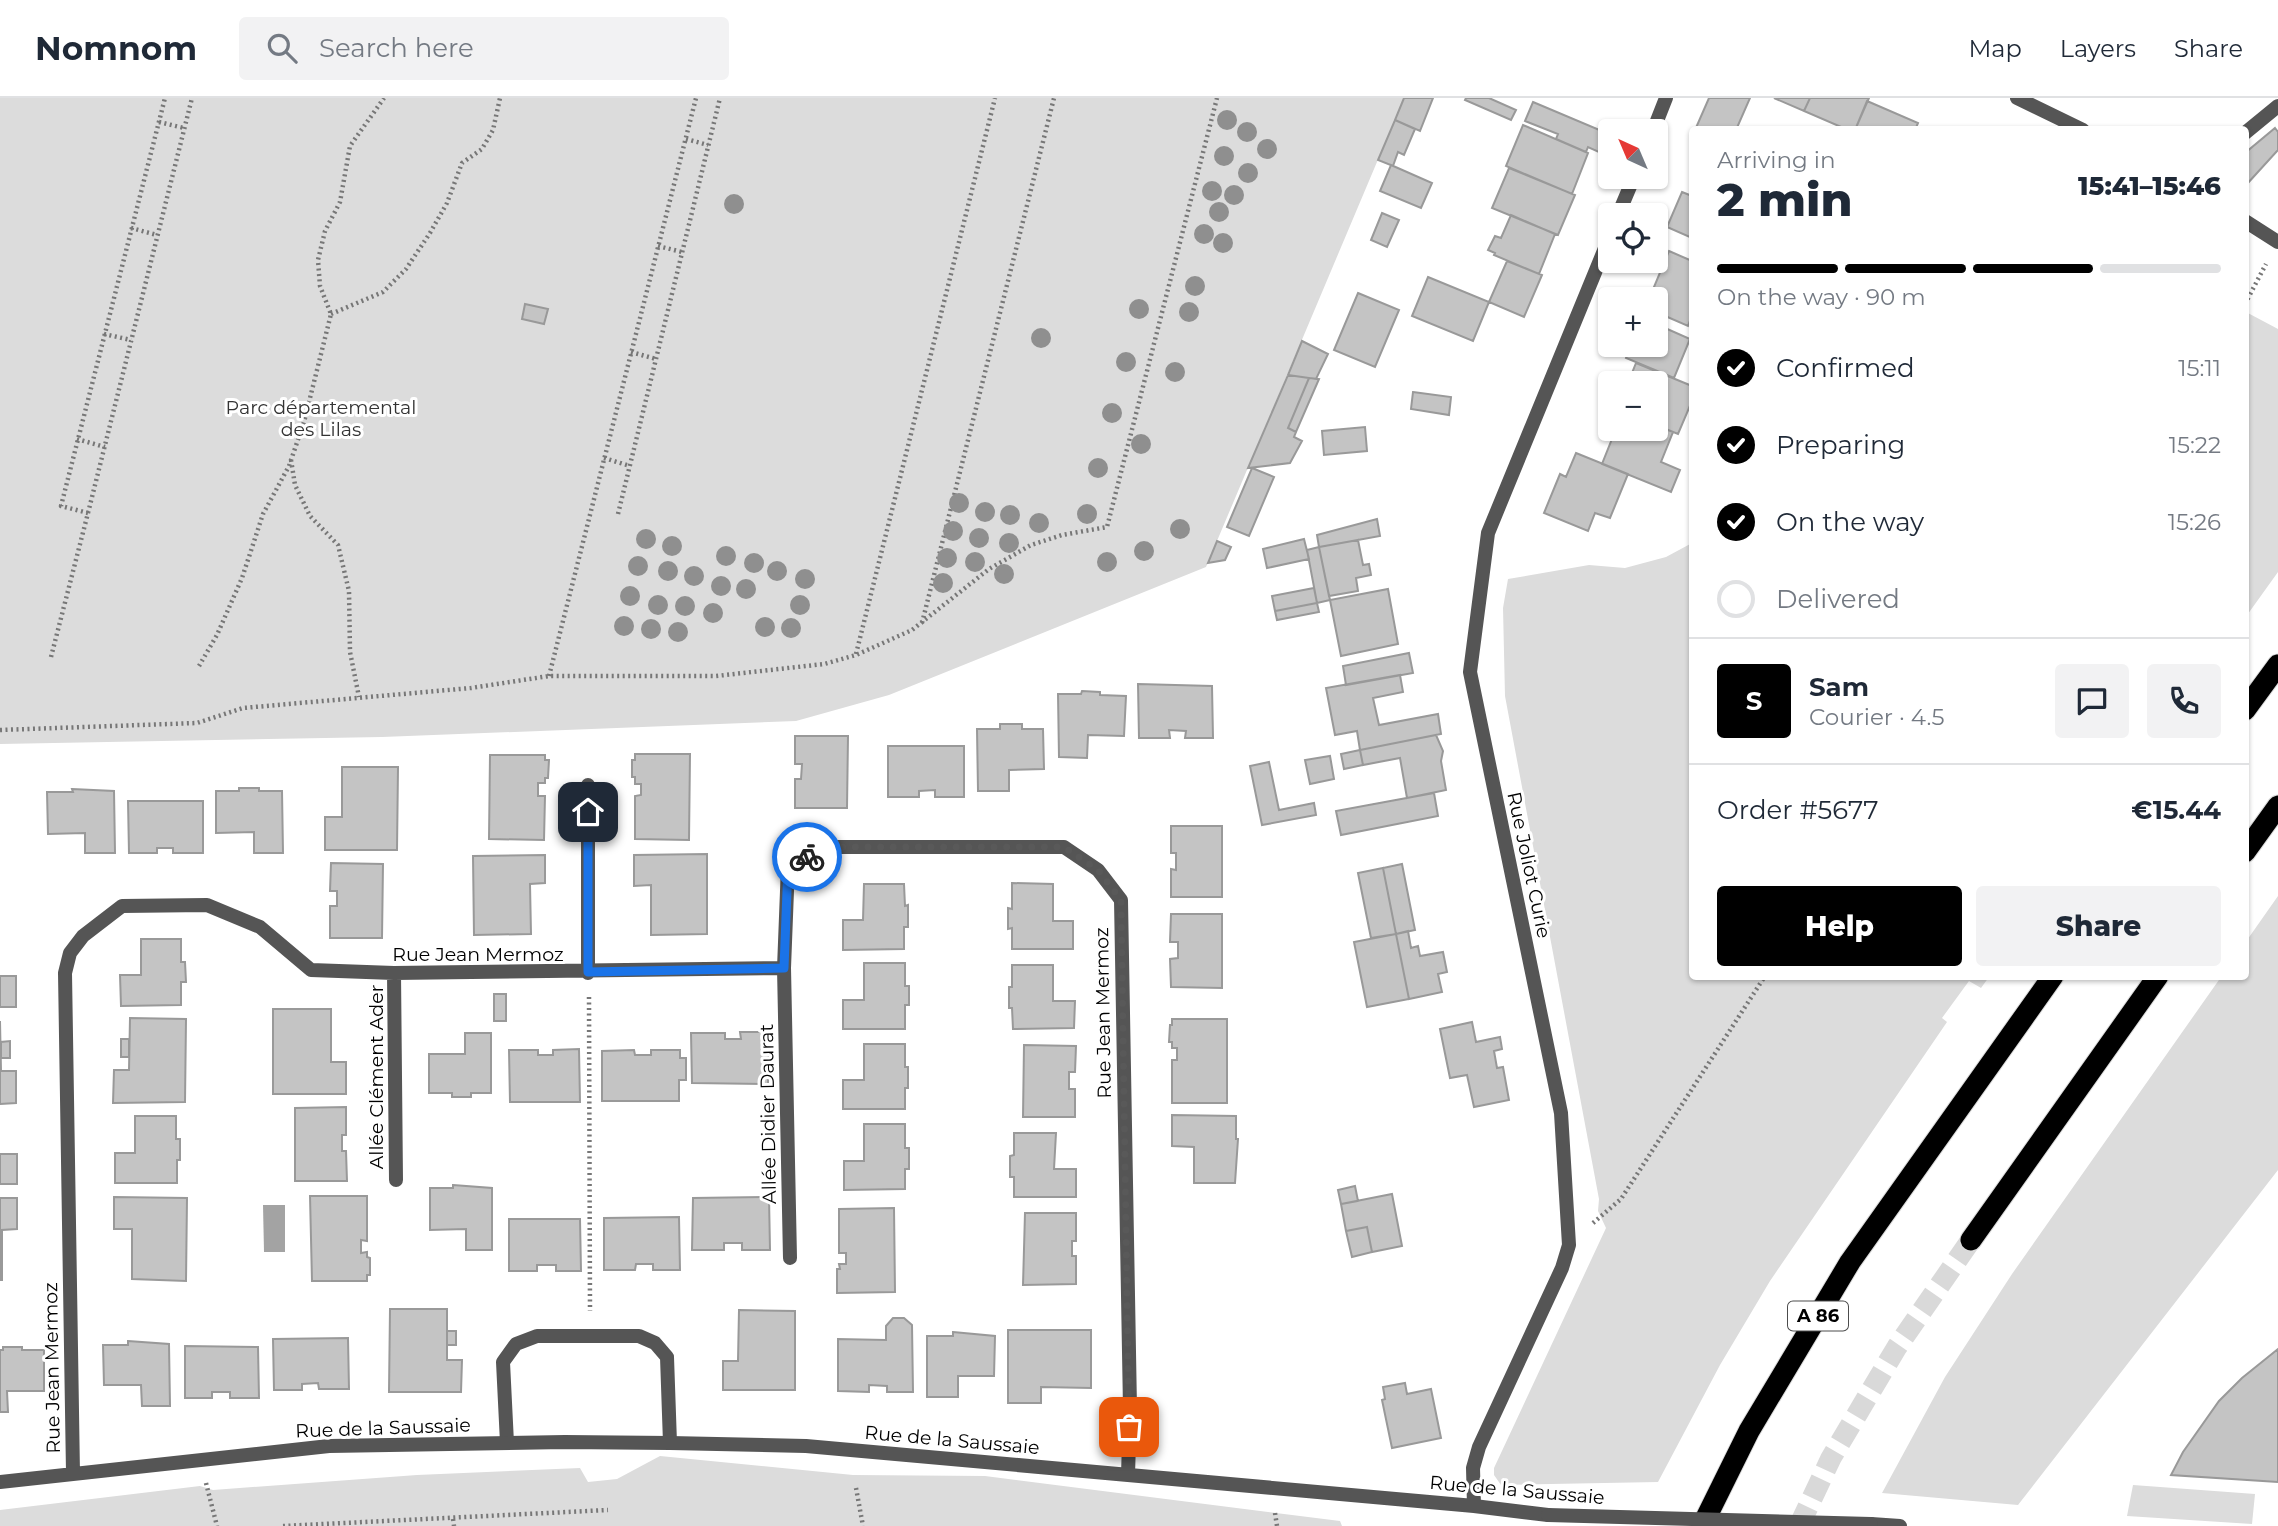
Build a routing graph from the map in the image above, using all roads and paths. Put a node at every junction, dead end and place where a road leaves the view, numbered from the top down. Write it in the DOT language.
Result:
graph roads {
  1 [pos="165,98"];
  2 [pos="192,98"];
  3 [pos="384,98"];
  4 [pos="500,98"];
  5 [pos="696,98"];
  6 [pos="720,98"];
  7 [pos="995,98"];
  8 [pos="1054,98"];
  9 [pos="1217,98"];
  10 [pos="1667,98"];
  11 [pos="2017,98"];
  12 [pos="2278,106"];
  13 [pos="1658,119"];
  14 [pos="159,122"];
  15 [pos="2076,126"];
  16 [pos="184,128"];
  17 [pos="2249,130"];
  18 [pos="686,139"];
  19 [pos="709,146"];
  20 [pos="2249,224"];
  21 [pos="131,228"];
  22 [pos="157,235"];
  23 [pos="2278,242"];
  24 [pos="658,246"];
  25 [pos="682,252"];
  26 [pos="1598,265"];
  27 [pos="2249,296"];
  28 [pos="331,313"];
  29 [pos="104,334"];
  30 [pos="131,340"];
  31 [pos="631,352"];
  32 [pos="656,359"];
  33 [pos="77,439"];
  34 [pos="104,447"];
  35 [pos="604,458"];
  36 [pos="291,460"];
  37 [pos="630,466"];
  38 [pos="88,513"];
  39 [pos="618,514"];
  40 [pos="922,623"];
  41 [pos="856,655"];
  42 [pos="51,657"];
  43 [pos="2278,665"];
  44 [pos="200,666"];
  45 [pos="549,676"];
  46 [pos="359,697"];
  47 [pos="2249,705"];
  48 [pos="0,730"];
  49 [pos="588,785"];
  50 [pos="2278,806"];
  51 [pos="2249,846"];
  52 [pos="784,968"];
  53 [pos="588,972"];
  54 [pos="394,974"];
  55 [pos="1762,980"];
  56 [pos="2050,980"];
  57 [pos="2155,980"];
  58 [pos="396,1180"];
  59 [pos="1971,1240"];
  60 [pos="1569,1245"];
  61 [pos="790,1258"];
  62 [pos="589,1336"];
  63 [pos="508,1443"];
  64 [pos="670,1443"];
  65 [pos="73,1473"];
  66 [pos="1128,1475"];
  67 [pos="0,1482"];
  68 [pos="206,1485"];
  69 [pos="856,1488"];
  70 [pos="1474,1506"];
  71 [pos="608,1510"];
  72 [pos="453,1518"];
  73 [pos="1871,1525"];
  74 [pos="217,1526"];
  75 [pos="283,1526"];
  76 [pos="454,1526"];
  77 [pos="863,1526"];
  78 [pos="1702,1526"];
  79 [pos="1900,1526"];
  1 -- 14 [label="path"];
  2 -- 16 [label="path"];
  3 -- 28 [label="path"];
  4 -- 28 [label="path"];
  5 -- 18 [label="path"];
  6 -- 19 [label="path"];
  7 -- 41 [label="path"];
  8 -- 40 [label="path"];
  9 -- 40 [label="path"];
  10 -- 13 [label="street"];
  11 -- 15 [label="street"];
  12 -- 17 [label="street"];
  14 -- 16 [label="path"];
  14 -- 21 [label="path"];
  16 -- 22 [label="path"];
  18 -- 19 [label="path"];
  18 -- 24 [label="path"];
  19 -- 25 [label="path"];
  20 -- 23 [label="street"];
  21 -- 22 [label="path"];
  21 -- 29 [label="path"];
  22 -- 30 [label="path"];
  23 -- 27 [label="path"];
  24 -- 25 [label="path"];
  24 -- 31 [label="path"];
  25 -- 32 [label="path"];
  26 -- 60 [label="street, Rue Joliot Curie"];
  28 -- 36 [label="path"];
  29 -- 30 [label="path"];
  29 -- 33 [label="path"];
  30 -- 34 [label="path"];
  31 -- 32 [label="path"];
  31 -- 35 [label="path"];
  32 -- 37 [label="path"];
  33 -- 34 [label="path"];
  33 -- 38 [label="path"];
  34 -- 38 [label="path"];
  35 -- 37 [label="path"];
  35 -- 45 [label="path"];
  36 -- 44 [label="path"];
  36 -- 46 [label="path"];
  37 -- 39 [label="path"];
  38 -- 42 [label="path"];
  40 -- 41 [label="path"];
  41 -- 45 [label="path"];
  43 -- 47 [label="highway"];
  45 -- 46 [label="path"];
  46 -- 48 [label="path"];
  49 -- 53 [label="street"];
  50 -- 51 [label="highway"];
  52 -- 53 [label="street, Rue Jean Mermoz"];
  52 -- 61 [label="street, Allée Didier Daurat"];
  52 -- 66 [label="street, Rue Jean Mermoz"];
  53 -- 54 [label="street, Rue Jean Mermoz"];
  53 -- 62 [label="path"];
  54 -- 58 [label="street, Allée Clément Ader"];
  54 -- 65 [label="street, Rue Jean Mermoz"];
  55 -- 60 [label="path"];
  56 -- 78 [label="highway, A 86"];
  57 -- 59 [label="highway"];
  60 -- 70 [label="street, Rue Joliot Curie"];
  62 -- 63 [label="street"];
  62 -- 64 [label="street"];
  63 -- 64 [label="street, Rue de la Saussaie"];
  63 -- 65 [label="street, Rue de la Saussaie"];
  64 -- 66 [label="street, Rue de la Saussaie"];
  65 -- 67 [label="street, Rue de la Saussaie"];
  66 -- 70 [label="street, Rue de la Saussaie"];
  68 -- 74 [label="path"];
  69 -- 77 [label="path"];
  70 -- 73 [label="street, Rue de la Saussaie, bridge"];
  71 -- 72 [label="path"];
  72 -- 75 [label="path"];
  72 -- 76 [label="path"];
  73 -- 79 [label="street, Rue de la Saussaie"];
}
